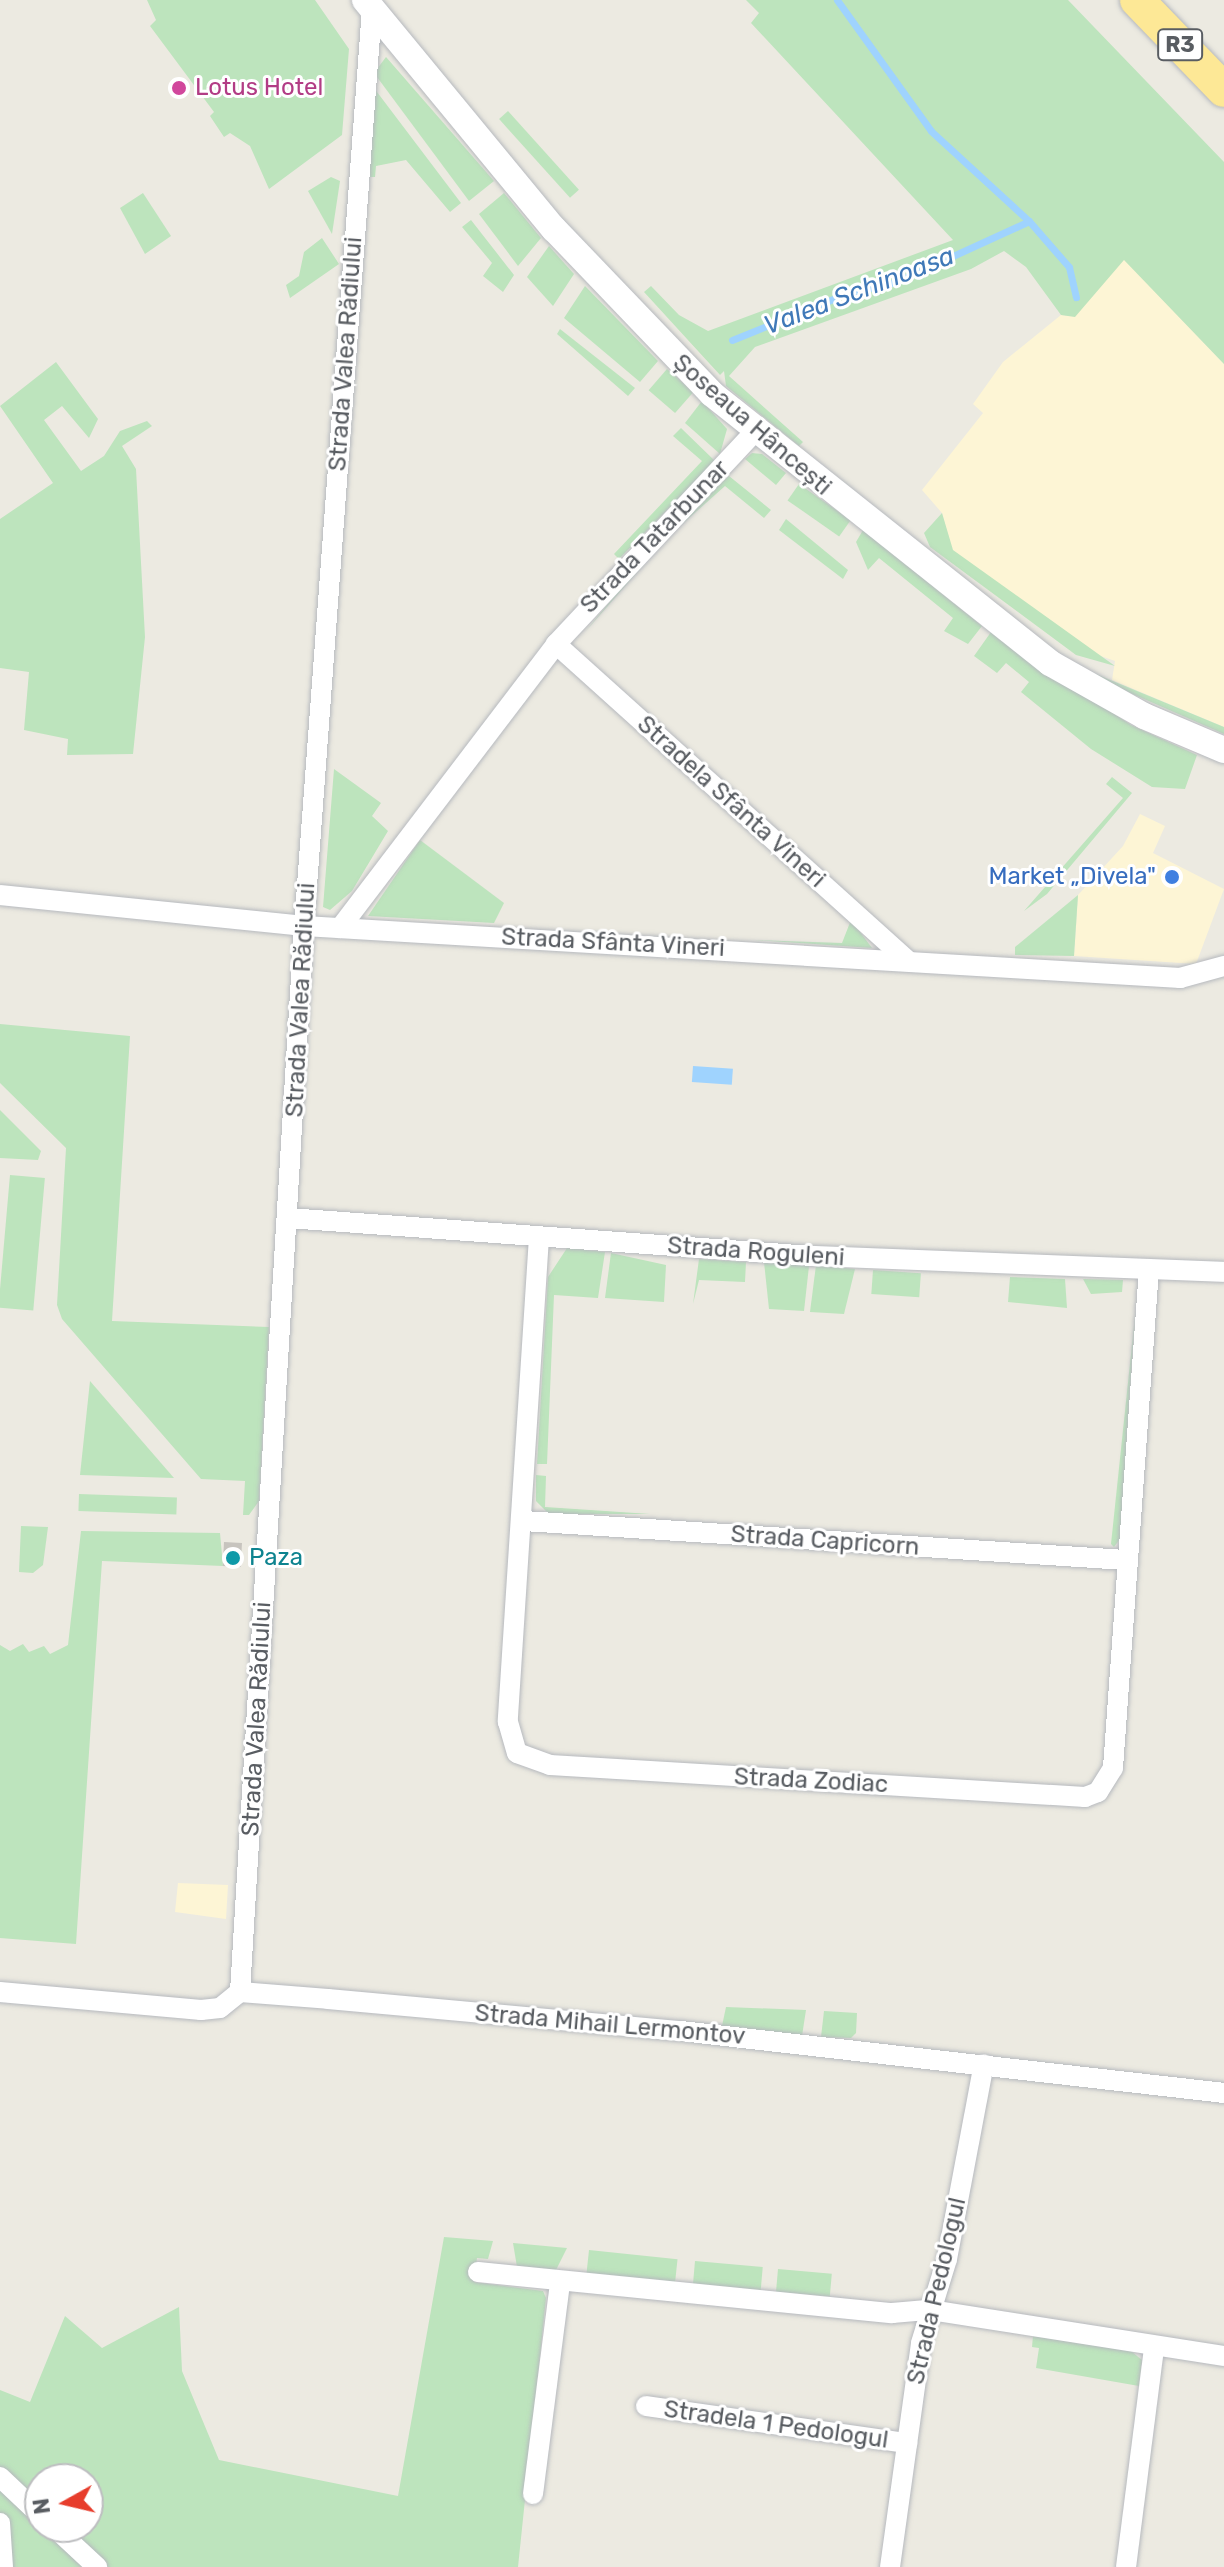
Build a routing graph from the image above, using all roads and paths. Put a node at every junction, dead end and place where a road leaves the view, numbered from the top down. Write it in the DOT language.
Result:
graph roads {
  1 [pos="1137,0"];
  2 [pos="368,5"];
  3 [pos="1224,90"];
  4 [pos="755,431"];
  5 [pos="556,644"];
  6 [pos="1224,750"];
  7 [pos="0,895"];
  8 [pos="304,926"];
  9 [pos="340,928"];
  10 [pos="907,960"];
  11 [pos="1224,966"];
  12 [pos="288,1218"];
  13 [pos="539,1237"];
  14 [pos="1149,1269"];
  15 [pos="1224,1272"];
  16 [pos="524,1521"];
  17 [pos="1126,1560"];
  18 [pos="0,1992"];
  19 [pos="240,1992"];
  20 [pos="984,2064"];
  21 [pos="1224,2093"];
  22 [pos="478,2272"];
  23 [pos="560,2282"];
  24 [pos="930,2310"];
  25 [pos="1154,2347"];
  26 [pos="1224,2356"];
  27 [pos="646,2406"];
  28 [pos="907,2443"];
  29 [pos="0,2477"];
  30 [pos="533,2494"];
  31 [pos="24,2500"];
  32 [pos="0,2523"];
  33 [pos="71,2543"];
  34 [pos="3,2567"];
  35 [pos="97,2567"];
  36 [pos="890,2567"];
  37 [pos="1126,2567"];
  1 -- 3 [label="highway, R3"];
  2 -- 4 [label="street, Șoseaua Hâncești"];
  2 -- 8 [label="street, Strada Valea Rădiului"];
  4 -- 5 [label="street, Strada Tatarbunar"];
  4 -- 6 [label="street, Șoseaua Hâncești"];
  5 -- 9 [label="street, Strada Valea Rădiului"];
  5 -- 10 [label="street, Stradela Sfânta Vineri"];
  7 -- 8 [label="street, Strada Sfânta Vineri"];
  8 -- 9 [label="street, Strada Sfânta Vineri"];
  8 -- 12 [label="street, Strada Valea Rădiului"];
  9 -- 10 [label="street, Strada Sfânta Vineri"];
  10 -- 11 [label="street, Strada Sfânta Vineri"];
  12 -- 13 [label="street, Strada Roguleni"];
  12 -- 19 [label="street, Strada Valea Rădiului"];
  13 -- 14 [label="street, Strada Roguleni"];
  13 -- 16 [label="street, Strada Zodiac"];
  14 -- 15 [label="street, Strada Roguleni"];
  14 -- 17 [label="street, Strada Zodiac"];
  16 -- 17 [label="street, Strada Capricorn"];
  16 -- 17 [label="street, Strada Zodiac"];
  18 -- 19 [label="street"];
  19 -- 20 [label="street, Strada Mihail Lermontov"];
  20 -- 21 [label="street, Strada Mihail Lermontov"];
  20 -- 24 [label="street, Strada Pedologul"];
  22 -- 23 [label="street"];
  23 -- 24 [label="street"];
  23 -- 30 [label="street"];
  24 -- 25 [label="street"];
  24 -- 28 [label="street, Strada Pedologul"];
  25 -- 26 [label="street"];
  25 -- 37 [label="street"];
  27 -- 28 [label="street, Stradela 1 Pedologul"];
  28 -- 36 [label="street, Strada Pedologul"];
  29 -- 31 [label="street"];
  32 -- 34 [label="street"];
  33 -- 35 [label="street"];
}
